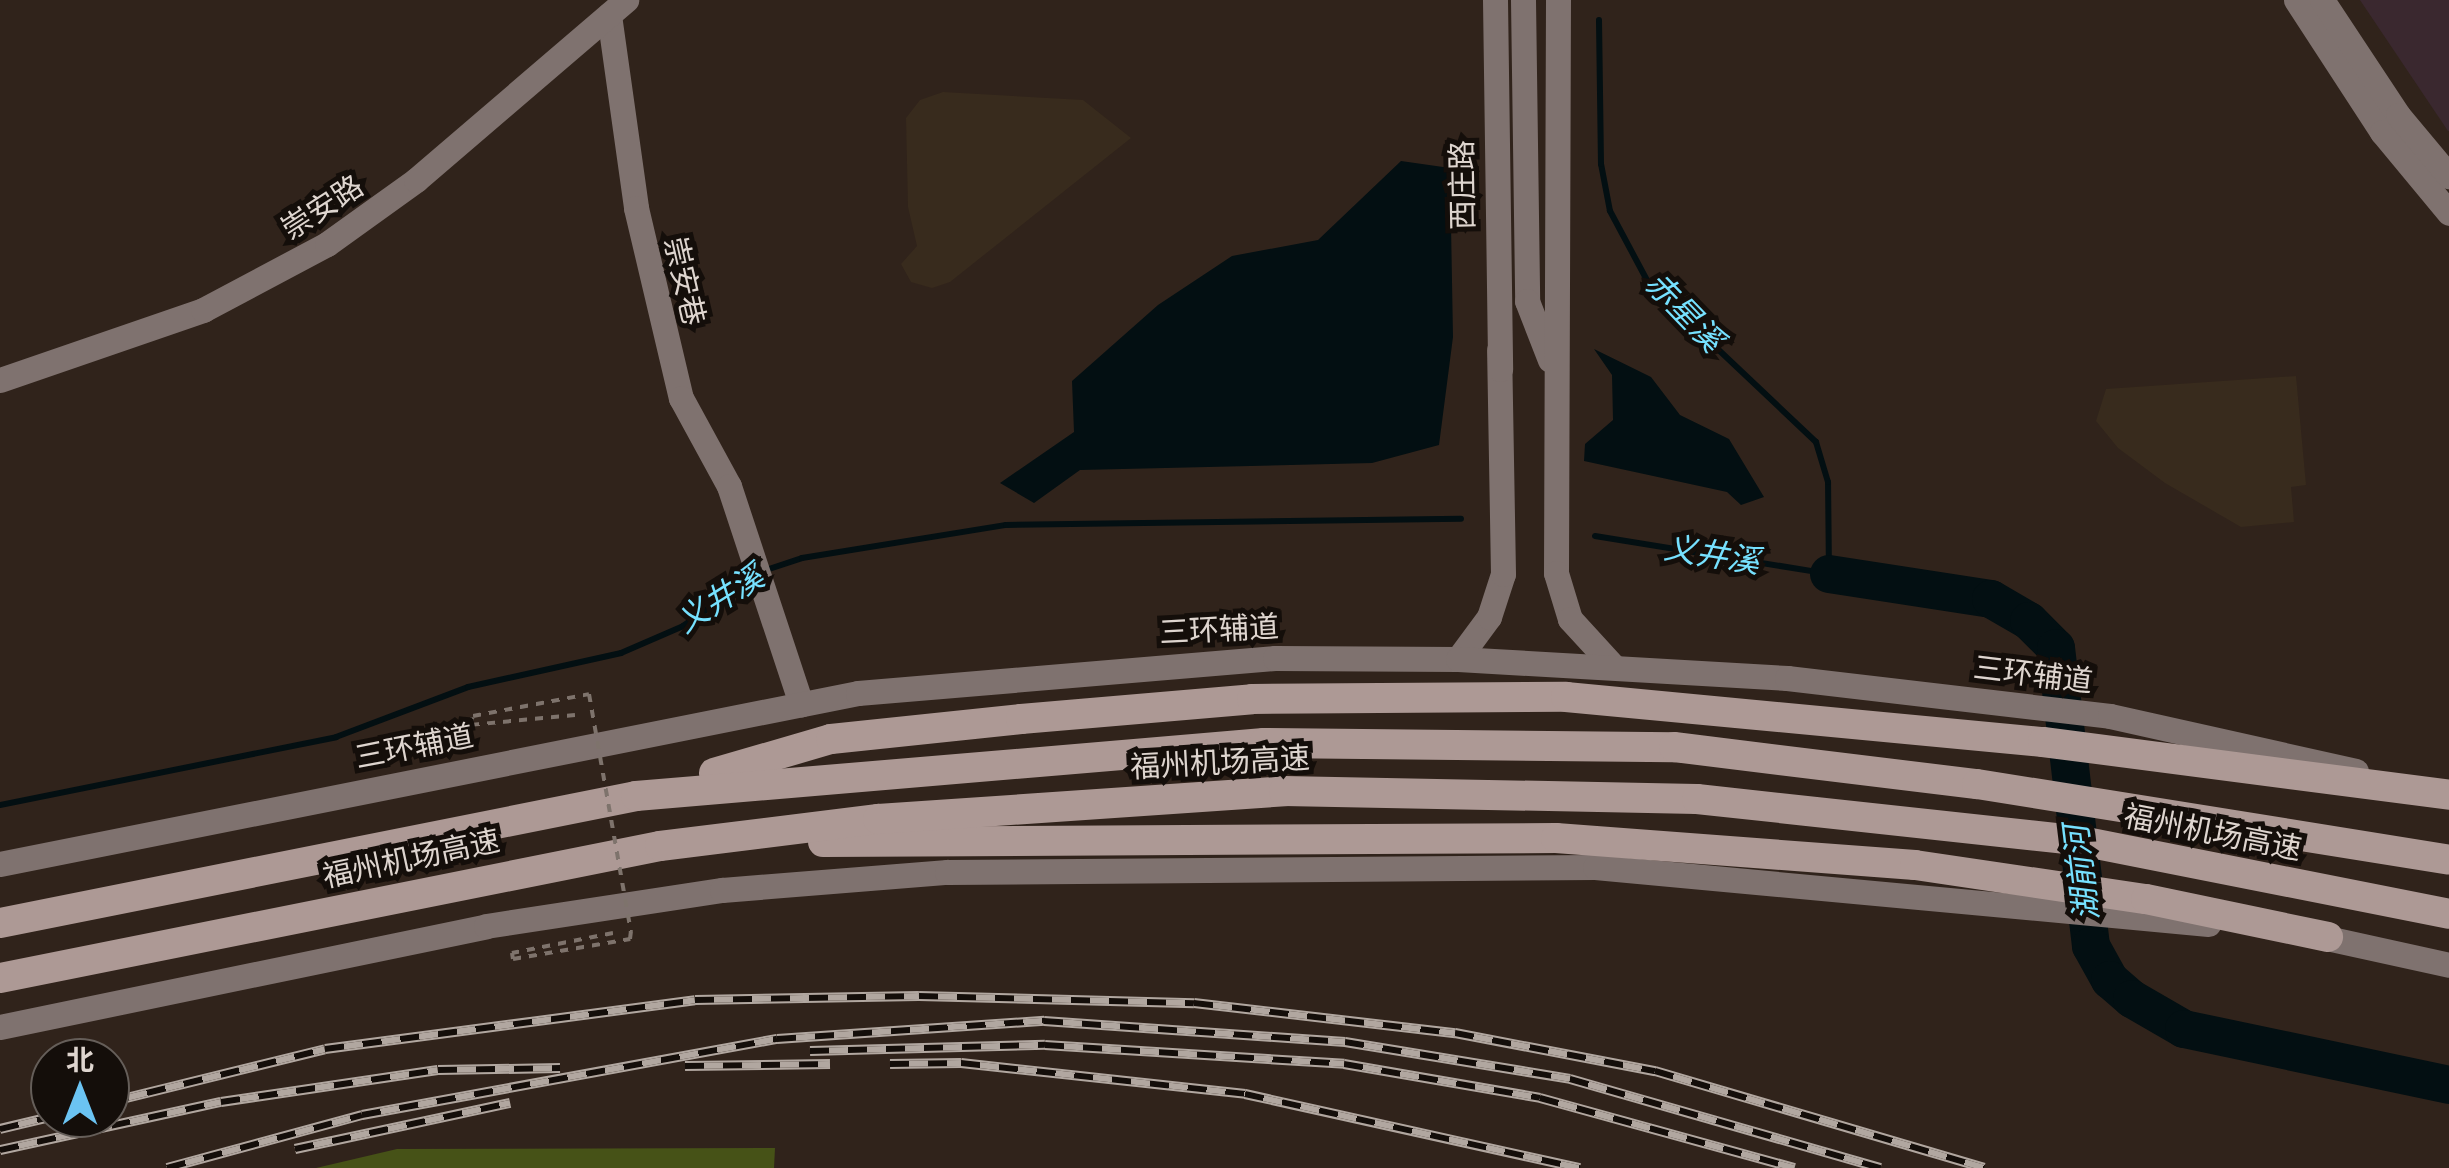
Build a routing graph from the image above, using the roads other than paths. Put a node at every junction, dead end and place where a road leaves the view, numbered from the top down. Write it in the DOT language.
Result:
graph roads {
  1 [pos="1495,0"];
  2 [pos="1523,0"];
  3 [pos="1558,0"];
  4 [pos="2296,0"];
  5 [pos="2322,0"];
  6 [pos="618,8"];
  7 [pos="2449,176"];
  8 [pos="2449,213"];
  9 [pos="1556,376"];
  10 [pos="0,380"];
  11 [pos="1458,659"];
  12 [pos="1614,667"];
  13 [pos="801,704"];
  14 [pos="2449,793"];
  15 [pos="636,796"];
  16 [pos="660,846"];
  17 [pos="2449,860"];
  18 [pos="0,864"];
  19 [pos="2056,896"];
  20 [pos="2449,914"];
  21 [pos="0,923"];
  22 [pos="2328,937"];
  23 [pos="2449,965"];
  24 [pos="0,978"];
  25 [pos="0,1026"];
  1 -- 11 [label="main road, 西庄路, bridge"];
  2 -- 9 [label="main road"];
  3 -- 9 [label="main road"];
  4 -- 8 [label="main road"];
  5 -- 7 [label="main road"];
  6 -- 10 [label="main road, 崇安路"];
  6 -- 13 [label="main road, 崇安巷"];
  9 -- 12 [label="main road"];
  11 -- 12 [label="main road, 三环辅道"];
  11 -- 13 [label="main road, 三环辅道"];
  12 -- 14 [label="main road, 三环辅道"];
  13 -- 18 [label="main road, 三环辅道"];
  14 -- 15 [label="highway"];
  15 -- 17 [label="highway, 福州机场高速"];
  15 -- 21 [label="highway, 福州机场高速"];
  16 -- 19 [label="highway"];
  16 -- 20 [label="highway, 福州机场高速"];
  16 -- 24 [label="highway, 福州机场高速"];
  19 -- 22 [label="highway"];
  19 -- 25 [label="main road"];
  22 -- 23 [label="main road"];
}
